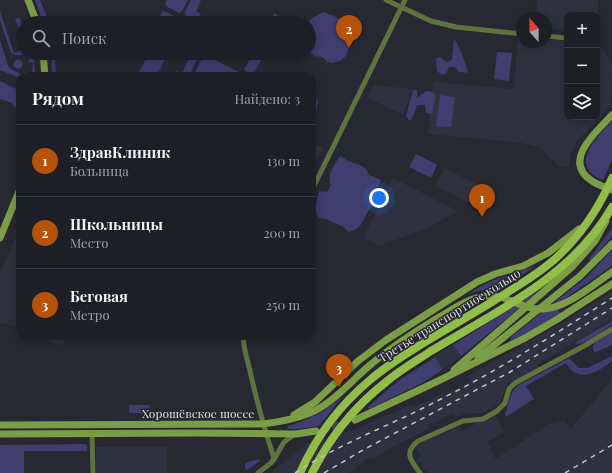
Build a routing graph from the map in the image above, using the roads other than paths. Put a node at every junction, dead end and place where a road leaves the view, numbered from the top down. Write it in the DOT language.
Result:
graph roads {
  1 [pos="28,0"];
  2 [pos="386,0"];
  3 [pos="405,0"];
  4 [pos="401,8"];
  5 [pos="34,16"];
  6 [pos="516,33"];
  7 [pos="552,37"];
  8 [pos="564,38"];
  9 [pos="44,60"];
  10 [pos="45,72"];
  11 [pos="612,115"];
  12 [pos="612,178"];
  13 [pos="316,182"];
  14 [pos="612,190"];
  15 [pos="16,199"];
  16 [pos="612,208"];
  17 [pos="585,225"];
  18 [pos="0,238"];
  19 [pos="611,245"];
  20 [pos="612,272"];
  21 [pos="612,284"];
  22 [pos="612,329"];
  23 [pos="244,340"];
  24 [pos="451,375"];
  25 [pos="436,382"];
  26 [pos="355,420"];
  27 [pos="263,424"];
  28 [pos="0,425"];
  29 [pos="316,432"];
  30 [pos="0,434"];
  31 [pos="92,434"];
  32 [pos="266,434"];
  33 [pos="296,434"];
  34 [pos="271,463"];
  35 [pos="93,473"];
  36 [pos="258,473"];
  37 [pos="300,473"];
  38 [pos="312,473"];
  39 [pos="420,473"];
  1 -- 5 [label="main road"];
  2 -- 4 [label="street"];
  3 -- 4 [label="street"];
  4 -- 6 [label="street"];
  4 -- 13 [label="street"];
  7 -- 8 [label="street"];
  9 -- 10 [label="main road"];
  11 -- 14 [label="main road"];
  12 -- 17 [label="main road, Третье транспортное кольцо"];
  15 -- 18 [label="main road"];
  16 -- 25 [label="main road"];
  16 -- 38 [label="main road, Третье транспортное кольцо"];
  17 -- 27 [label="main road"];
  17 -- 37 [label="main road, Третье транспортное кольцо"];
  19 -- 24 [label="main road"];
  20 -- 27 [label="main road"];
  21 -- 24 [label="main road"];
  22 -- 39 [label="street"];
  23 -- 27 [label="street"];
  24 -- 25 [label="main road"];
  25 -- 26 [label="main road"];
  27 -- 28 [label="main road, Хорошёвское шоссе"];
  27 -- 32 [label="street, Хорошёвское шоссе"];
  29 -- 33 [label="main road"];
  30 -- 31 [label="main road, Хорошёвское шоссе"];
  31 -- 32 [label="main road, Хорошёвское шоссе"];
  31 -- 35 [label="street"];
  32 -- 33 [label="main road"];
  32 -- 34 [label="street"];
  33 -- 34 [label="street"];
  34 -- 36 [label="street"];
}
